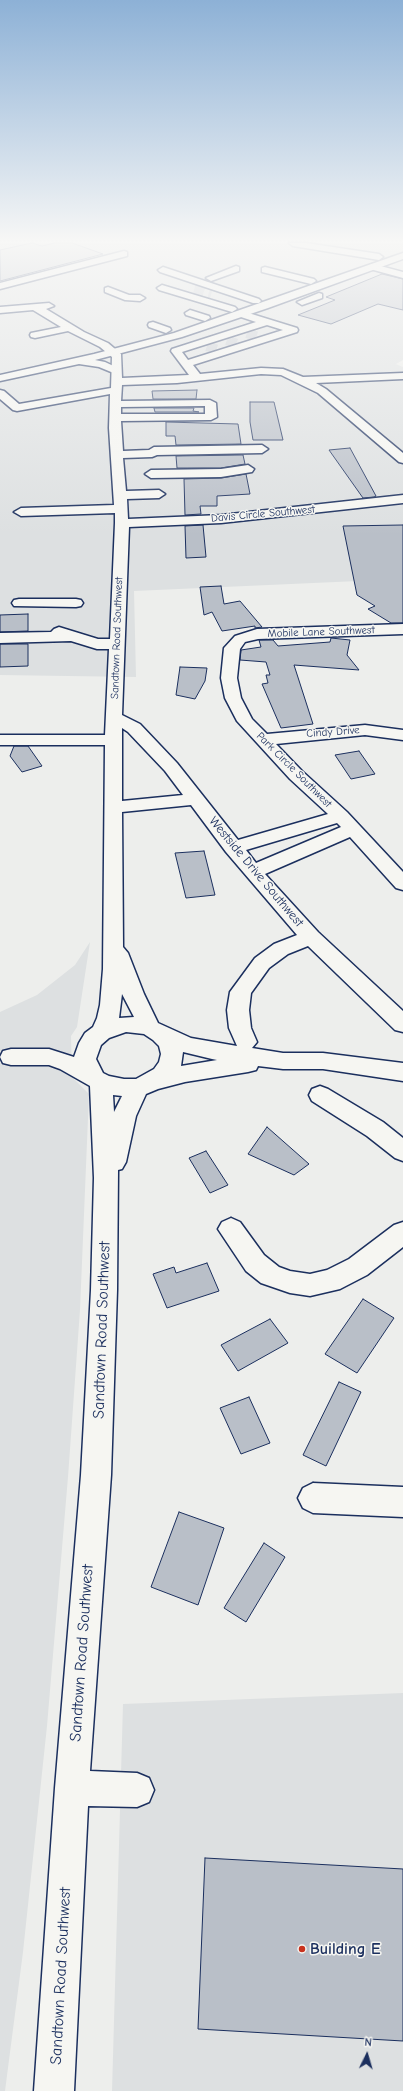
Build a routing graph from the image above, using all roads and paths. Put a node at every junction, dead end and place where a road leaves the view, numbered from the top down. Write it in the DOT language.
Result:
graph roads {
  1 [pos="93,341"];
  2 [pos="134,341"];
  3 [pos="150,341"];
  4 [pos="239,341"];
  5 [pos="232,342"];
  6 [pos="109,349"];
  7 [pos="70,362"];
  8 [pos="186,364"];
  9 [pos="0,368"];
  10 [pos="403,376"];
  11 [pos="0,378"];
  12 [pos="197,378"];
  13 [pos="303,380"];
  14 [pos="116,381"];
  15 [pos="0,393"];
  16 [pos="116,404"];
  17 [pos="115,424"];
  18 [pos="146,428"];
  19 [pos="139,444"];
  20 [pos="117,449"];
  21 [pos="262,449"];
  22 [pos="403,459"];
  23 [pos="248,469"];
  24 [pos="151,474"];
  25 [pos="159,494"];
  26 [pos="403,499"];
  27 [pos="121,509"];
  28 [pos="161,510"];
  29 [pos="20,512"];
  30 [pos="182,520"];
  31 [pos="19,603"];
  32 [pos="76,603"];
  33 [pos="403,629"];
  34 [pos="52,630"];
  35 [pos="73,636"];
  36 [pos="0,638"];
  37 [pos="240,639"];
  38 [pos="116,644"];
  39 [pos="114,717"];
  40 [pos="403,735"];
  41 [pos="0,740"];
  42 [pos="114,740"];
  43 [pos="263,740"];
  44 [pos="197,799"];
  45 [pos="114,807"];
  46 [pos="347,822"];
  47 [pos="233,848"];
  48 [pos="253,872"];
  49 [pos="403,884"];
  50 [pos="112,937"];
  51 [pos="311,937"];
  52 [pos="403,1024"];
  53 [pos="156,1031"];
  54 [pos="97,1035"];
  55 [pos="246,1042"];
  56 [pos="11,1057"];
  57 [pos="48,1058"];
  58 [pos="283,1061"];
  59 [pos="403,1072"];
  60 [pos="98,1080"];
  61 [pos="144,1085"];
  62 [pos="320,1095"];
  63 [pos="403,1151"];
  64 [pos="106,1215"];
  65 [pos="231,1229"];
  66 [pos="403,1233"];
  67 [pos="314,1498"];
  68 [pos="403,1502"];
  69 [pos="72,1788"];
  70 [pos="137,1790"];
  71 [pos="54,2091"];
  1 -- 6 [label="street"];
  2 -- 6 [label="street"];
  3 -- 6 [label="street"];
  4 -- 5 [label="street"];
  5 -- 8 [label="street"];
  5 -- 8 [label="street"];
  6 -- 7 [label="street"];
  6 -- 9 [label="street"];
  6 -- 14 [label="street, Sandtown Road Southwest"];
  7 -- 11 [label="street"];
  7 -- 14 [label="street"];
  8 -- 12 [label="street"];
  10 -- 13 [label="street"];
  12 -- 13 [label="street"];
  12 -- 14 [label="street"];
  13 -- 22 [label="street"];
  14 -- 15 [label="street"];
  14 -- 16 [label="street, Sandtown Road Southwest"];
  16 -- 17 [label="street, Sandtown Road Southwest"];
  16 -- 17 [label="street"];
  17 -- 18 [label="street"];
  17 -- 20 [label="street, Sandtown Road Southwest"];
  19 -- 20 [label="street"];
  20 -- 21 [label="street"];
  20 -- 27 [label="street, Sandtown Road Southwest"];
  23 -- 24 [label="street"];
  25 -- 27 [label="street"];
  26 -- 30 [label="street, Davis Circle Southwest"];
  27 -- 29 [label="street"];
  27 -- 30 [label="street, Davis Circle Southwest"];
  27 -- 38 [label="street, Sandtown Road Southwest"];
  28 -- 30 [label="street"];
  31 -- 32 [label="street"];
  33 -- 37 [label="street, Mobile Lane Southwest"];
  34 -- 35 [label="street"];
  35 -- 36 [label="street"];
  35 -- 38 [label="street"];
  37 -- 43 [label="street, Park Circle Southwest"];
  38 -- 39 [label="street, Sandtown Road Southwest"];
  39 -- 42 [label="street, Sandtown Road Southwest"];
  39 -- 44 [label="street, Westside Drive Southwest"];
  40 -- 43 [label="street, Cindy Drive"];
  41 -- 42 [label="street"];
  42 -- 45 [label="street, Sandtown Road Southwest"];
  43 -- 46 [label="street, Park Circle Southwest"];
  44 -- 45 [label="street"];
  44 -- 47 [label="street, Westside Drive Southwest"];
  45 -- 50 [label="street, Sandtown Road Southwest"];
  46 -- 47 [label="street"];
  46 -- 48 [label="street"];
  46 -- 49 [label="street, Park Circle Southwest"];
  47 -- 48 [label="street, Westside Drive Southwest"];
  48 -- 51 [label="street, Westside Drive Southwest"];
  50 -- 53 [label="street, Sandtown Road Southwest"];
  50 -- 54 [label="street, Sandtown Road Southwest"];
  51 -- 52 [label="street, Westside Drive Southwest"];
  51 -- 55 [label="street"];
  53 -- 54 [label="street"];
  53 -- 58 [label="street"];
  53 -- 61 [label="street"];
  54 -- 57 [label="street"];
  54 -- 60 [label="street"];
  56 -- 57 [label="street"];
  57 -- 60 [label="street"];
  58 -- 59 [label="street"];
  58 -- 61 [label="street"];
  60 -- 61 [label="street"];
  60 -- 64 [label="street, Sandtown Road Southwest"];
  61 -- 64 [label="street, Sandtown Road Southwest"];
  62 -- 63 [label="street"];
  64 -- 69 [label="street, Sandtown Road Southwest"];
  65 -- 66 [label="street"];
  67 -- 68 [label="street"];
  69 -- 70 [label="street"];
  69 -- 71 [label="street, Sandtown Road Southwest"];
}
